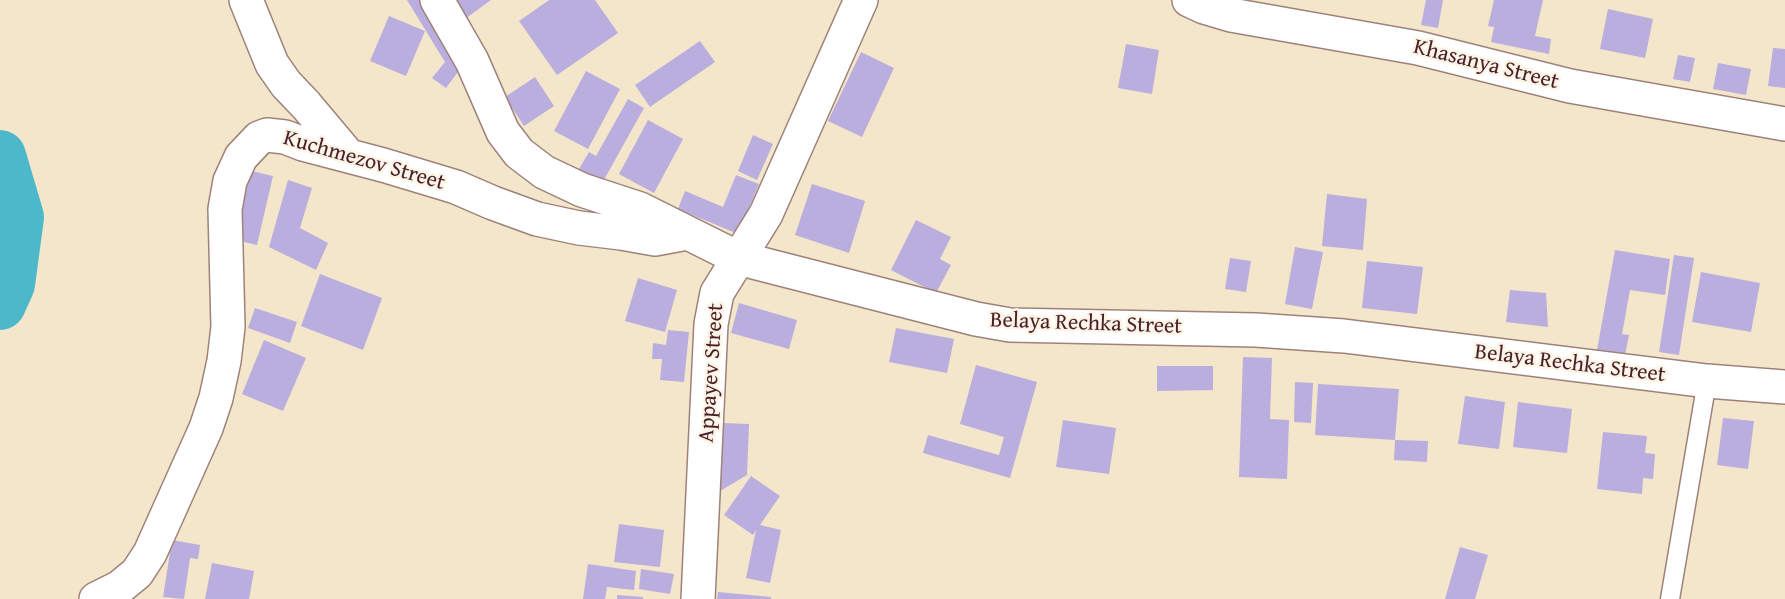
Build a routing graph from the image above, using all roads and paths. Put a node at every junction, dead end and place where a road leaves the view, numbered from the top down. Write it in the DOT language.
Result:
graph roads {
  1 [pos="246,0"];
  2 [pos="437,0"];
  3 [pos="861,0"];
  4 [pos="1190,0"];
  5 [pos="1785,124"];
  6 [pos="348,155"];
  7 [pos="687,234"];
  8 [pos="738,258"];
  9 [pos="1707,381"];
  10 [pos="1785,387"];
  11 [pos="96,599"];
  12 [pos="698,599"];
  13 [pos="1670,599"];
  1 -- 6 [label="street"];
  2 -- 7 [label="street, Belaya Rechka Street"];
  3 -- 8 [label="street, Appayev Street"];
  4 -- 5 [label="street, Khasanya Street"];
  6 -- 7 [label="street, Kuchmezov Street"];
  6 -- 11 [label="street, Kuchmezov Street"];
  7 -- 8 [label="street, Belaya Rechka Street"];
  8 -- 9 [label="street, Belaya Rechka Street"];
  8 -- 12 [label="street, Appayev Street"];
  9 -- 10 [label="street, Belaya Rechka Street"];
  9 -- 13 [label="lane"];
}
